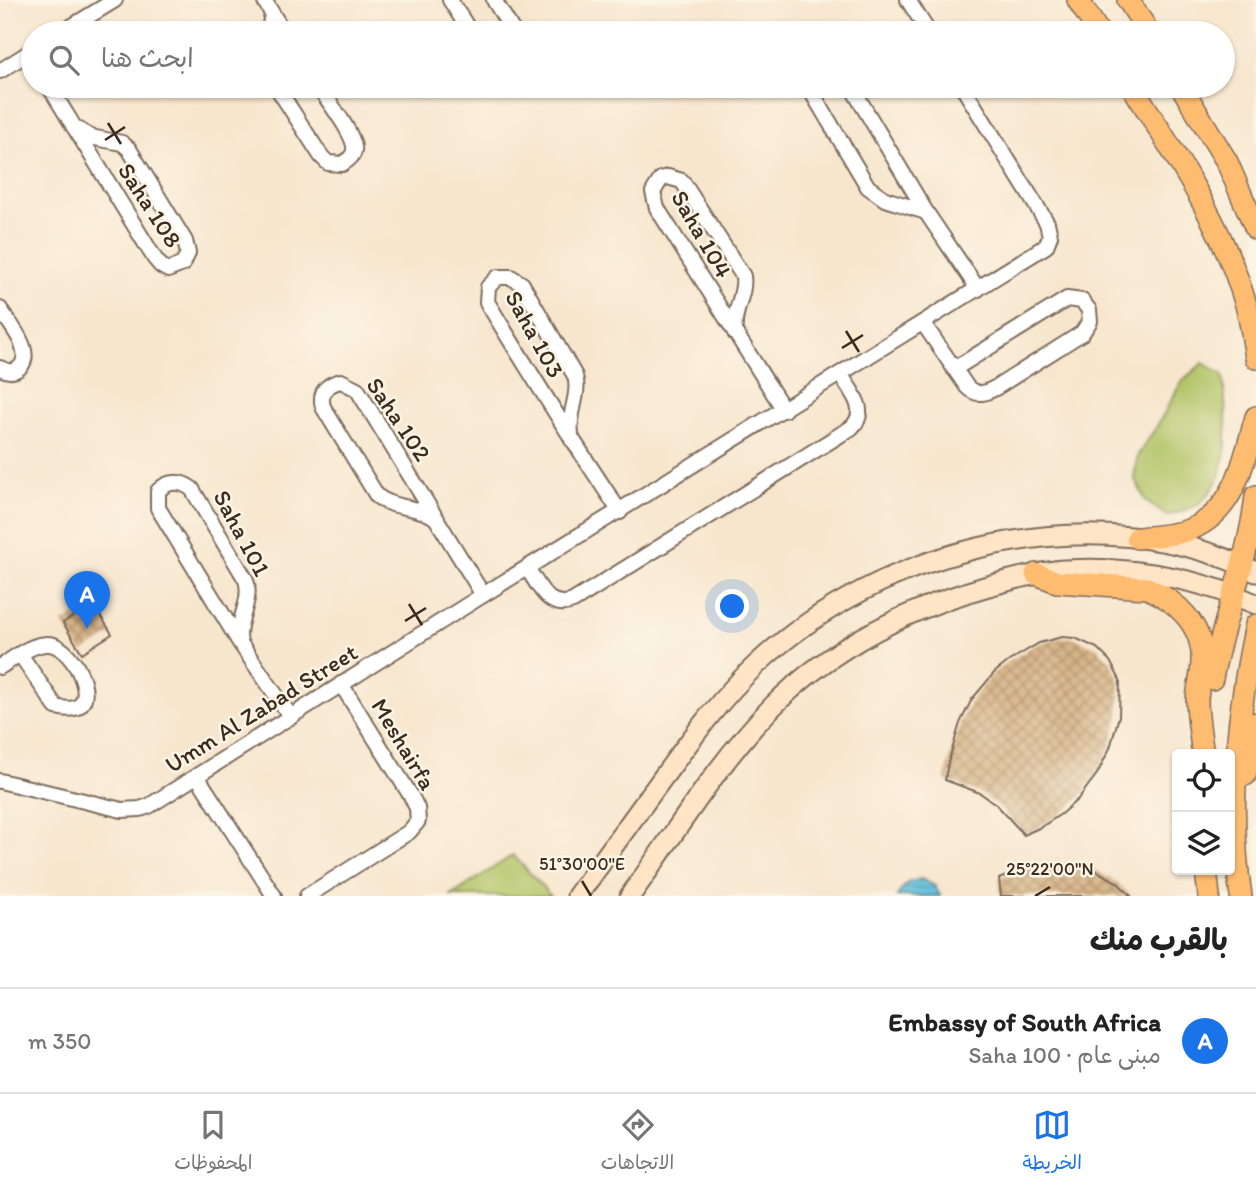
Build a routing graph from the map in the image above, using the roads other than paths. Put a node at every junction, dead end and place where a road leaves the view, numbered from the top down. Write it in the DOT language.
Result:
graph roads {
  1 [pos="115,0"];
  2 [pos="264,0"];
  3 [pos="450,0"];
  4 [pos="494,0"];
  5 [pos="908,0"];
  6 [pos="1078,0"];
  7 [pos="1128,0"];
  8 [pos="272,15"];
  9 [pos="81,21"];
  10 [pos="271,21"];
  11 [pos="276,21"];
  12 [pos="463,21"];
  13 [pos="507,21"];
  14 [pos="921,21"];
  15 [pos="1091,21"];
  16 [pos="1141,21"];
  17 [pos="21,60"];
  18 [pos="0,71"];
  19 [pos="56,98"];
  20 [pos="284,98"];
  21 [pos="326,98"];
  22 [pos="815,98"];
  23 [pos="858,98"];
  24 [pos="969,98"];
  25 [pos="1139,98"];
  26 [pos="1188,98"];
  27 [pos="73,126"];
  28 [pos="926,212"];
  29 [pos="1256,229"];
  30 [pos="978,289"];
  31 [pos="0,309"];
  32 [pos="923,323"];
  33 [pos="735,333"];
  34 [pos="1256,358"];
  35 [pos="0,368"];
  36 [pos="954,369"];
  37 [pos="841,374"];
  38 [pos="784,410"];
  39 [pos="1256,417"];
  40 [pos="572,440"];
  41 [pos="1256,496"];
  42 [pos="620,512"];
  43 [pos="437,519"];
  44 [pos="1138,538"];
  45 [pos="527,568"];
  46 [pos="1249,568"];
  47 [pos="1036,574"];
  48 [pos="1233,593"];
  49 [pos="483,595"];
  50 [pos="1256,604"];
  51 [pos="1256,625"];
  52 [pos="240,643"];
  53 [pos="20,654"];
  54 [pos="0,667"];
  55 [pos="341,684"];
  56 [pos="290,717"];
  57 [pos="1256,723"];
  58 [pos="1202,749"];
  59 [pos="1202,749"];
  60 [pos="197,776"];
  61 [pos="0,781"];
  62 [pos="1235,796"];
  63 [pos="1207,875"];
  64 [pos="274,896"];
  65 [pos="307,896"];
  66 [pos="577,896"];
  67 [pos="630,896"];
  68 [pos="1209,896"];
  69 [pos="1241,896"];
  1 -- 9 [label="street"];
  2 -- 8 [label="street"];
  3 -- 12 [label="street"];
  4 -- 13 [label="street"];
  5 -- 14 [label="street"];
  6 -- 15 [label="main road"];
  7 -- 16 [label="main road"];
  8 -- 10 [label="street"];
  8 -- 11 [label="street"];
  17 -- 18 [label="street"];
  19 -- 27 [label="street, Saha 108"];
  20 -- 21 [label="street"];
  22 -- 28 [label="street"];
  23 -- 28 [label="street"];
  24 -- 30 [label="street, Umm Al Zabad Street"];
  25 -- 34 [label="main road"];
  26 -- 29 [label="main road"];
  27 -- 27 [label="street, Saha 108"];
  28 -- 30 [label="street"];
  30 -- 32 [label="street, Umm Al Zabad Street"];
  31 -- 35 [label="street"];
  32 -- 36 [label="street"];
  32 -- 37 [label="street, Umm Al Zabad Street"];
  33 -- 33 [label="street, Saha 104"];
  33 -- 38 [label="street, Saha 104"];
  36 -- 36 [label="street"];
  37 -- 38 [label="street, Umm Al Zabad Street"];
  37 -- 45 [label="street"];
  38 -- 42 [label="street, Umm Al Zabad Street"];
  39 -- 44 [label="main road"];
  40 -- 40 [label="street, Saha 103"];
  40 -- 42 [label="street, Saha 103"];
  41 -- 46 [label="main road"];
  42 -- 45 [label="street, Umm Al Zabad Street"];
  43 -- 43 [label="street, Saha 102"];
  43 -- 49 [label="street, Saha 102"];
  44 -- 46 [label="street"];
  44 -- 66 [label="street"];
  45 -- 49 [label="street, Umm Al Zabad Street"];
  46 -- 48 [label="main road"];
  47 -- 48 [label="street"];
  47 -- 59 [label="main road"];
  47 -- 67 [label="street"];
  48 -- 50 [label="street"];
  48 -- 58 [label="main road"];
  49 -- 55 [label="street, Umm Al Zabad Street"];
  51 -- 62 [label="main road"];
  52 -- 52 [label="street, Saha 101"];
  52 -- 56 [label="street, Saha 101"];
  53 -- 53 [label="street"];
  53 -- 54 [label="street"];
  55 -- 56 [label="street, Umm Al Zabad Street"];
  55 -- 65 [label="street, Meshairfa"];
  56 -- 60 [label="street, Umm Al Zabad Street"];
  57 -- 62 [label="main road"];
  60 -- 61 [label="street, Umm Al Zabad Street"];
  60 -- 64 [label="street"];
  62 -- 69 [label="main road"];
  63 -- 68 [label="main road"];
}
